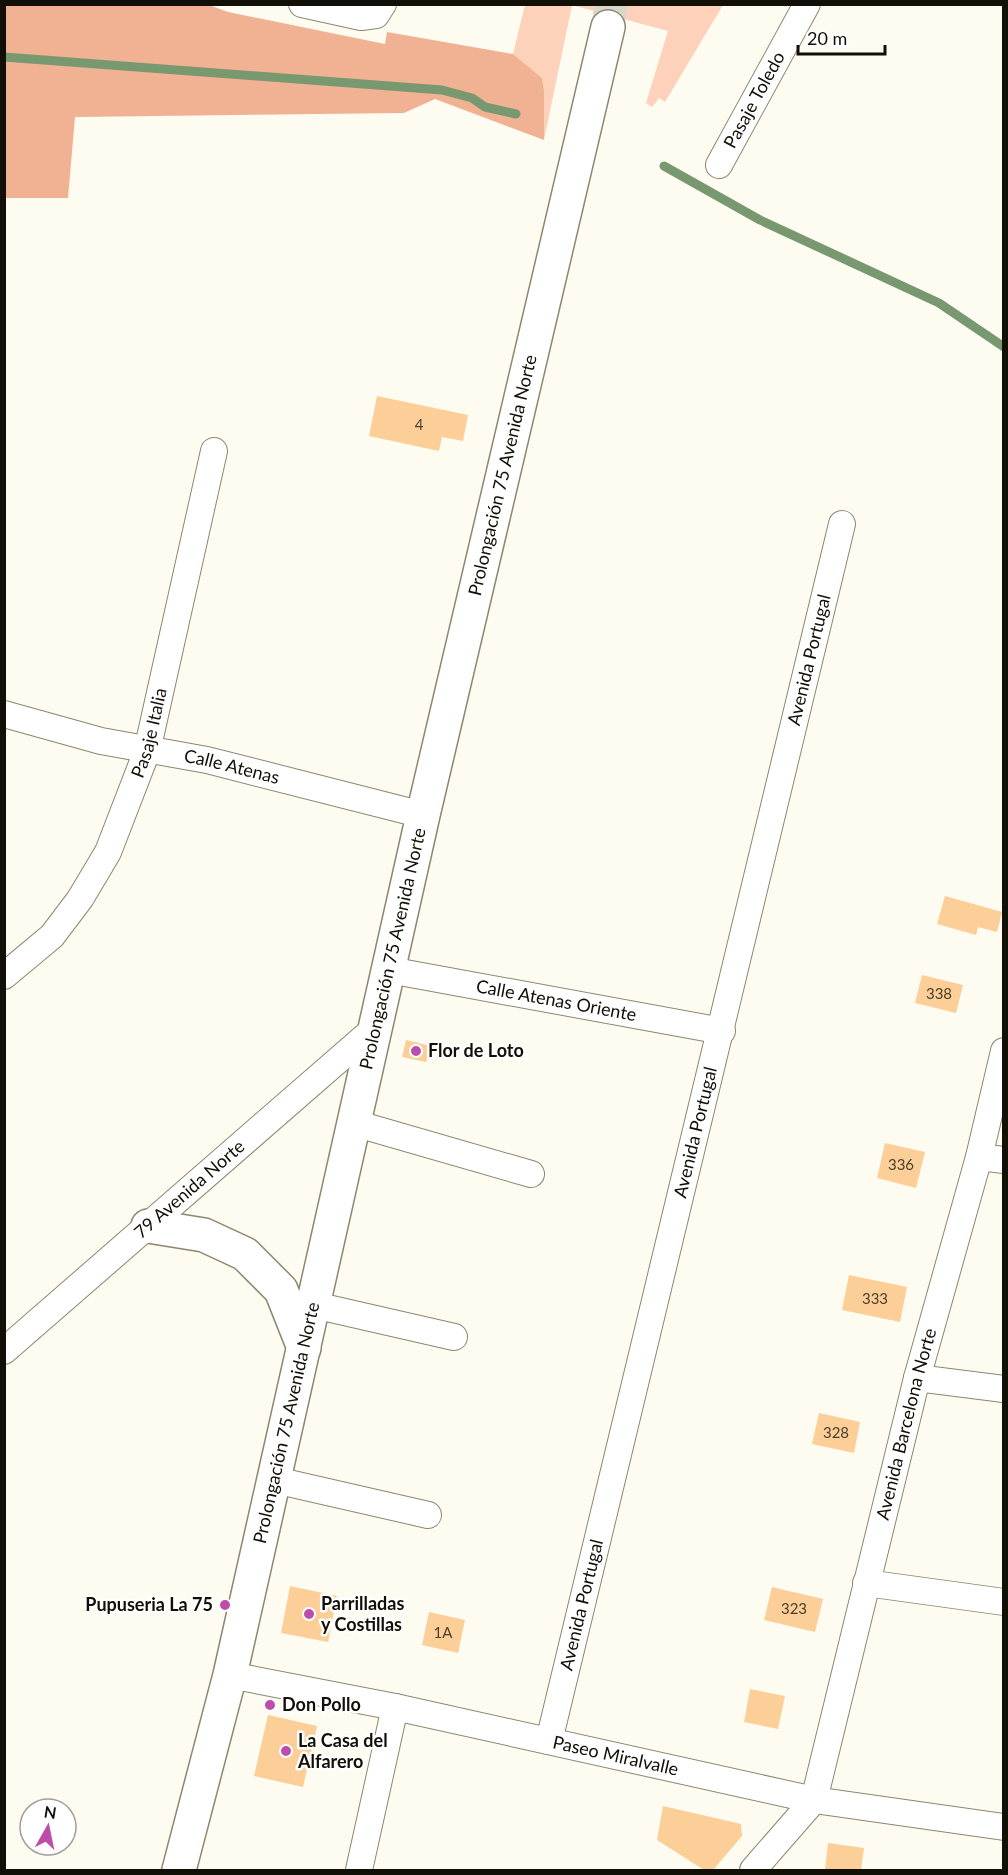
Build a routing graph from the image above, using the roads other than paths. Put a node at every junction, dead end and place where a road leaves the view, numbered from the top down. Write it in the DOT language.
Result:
graph roads {
  1 [pos="302,4"];
  2 [pos="807,4"];
  3 [pos="380,10"];
  4 [pos="608,27"];
  5 [pos="719,165"];
  6 [pos="214,451"];
  7 [pos="842,524"];
  8 [pos="4,714"];
  9 [pos="147,751"];
  10 [pos="423,815"];
  11 [pos="389,970"];
  12 [pos="4,976"];
  13 [pos="375,1028"];
  14 [pos="722,1031"];
  15 [pos="1004,1051"];
  16 [pos="354,1124"];
  17 [pos="991,1158"];
  18 [pos="531,1174"];
  19 [pos="148,1226"];
  20 [pos="314,1305"];
  21 [pos="454,1337"];
  22 [pos="304,1348"];
  23 [pos="4,1351"];
  24 [pos="917,1378"];
  25 [pos="1004,1389"];
  26 [pos="275,1480"];
  27 [pos="428,1515"];
  28 [pos="866,1583"];
  29 [pos="1004,1602"];
  30 [pos="230,1675"];
  31 [pos="395,1707"];
  32 [pos="549,1741"];
  33 [pos="814,1800"];
  34 [pos="1004,1827"];
  35 [pos="179,1870"];
  36 [pos="359,1870"];
  37 [pos="753,1870"];
  1 -- 3 [label="street"];
  2 -- 5 [label="street, Pasaje Toledo"];
  4 -- 10 [label="main road, Prolongación 75 Avenida Norte"];
  6 -- 9 [label="street, Pasaje Italia"];
  7 -- 14 [label="street, Avenida Portugal"];
  8 -- 9 [label="street, Calle Atenas"];
  9 -- 10 [label="street, Calle Atenas"];
  9 -- 12 [label="street, Pasaje Italia"];
  10 -- 11 [label="main road, Prolongación 75 Avenida Norte"];
  11 -- 13 [label="main road, Prolongación 75 Avenida Norte"];
  11 -- 14 [label="street, Calle Atenas Oriente"];
  13 -- 16 [label="main road, Prolongación 75 Avenida Norte"];
  13 -- 19 [label="street, 79 Avenida Norte"];
  14 -- 32 [label="street, Avenida Portugal"];
  15 -- 17 [label="street, Avenida Barcelona Norte"];
  16 -- 18 [label="street"];
  16 -- 20 [label="main road, Prolongación 75 Avenida Norte"];
  17 -- 24 [label="street, Avenida Barcelona Norte"];
  19 -- 22 [label="main road"];
  19 -- 23 [label="street, 79 Avenida Norte"];
  20 -- 21 [label="street"];
  20 -- 22 [label="main road, Prolongación 75 Avenida Norte"];
  22 -- 26 [label="main road, Prolongación 75 Avenida Norte"];
  24 -- 25 [label="street"];
  24 -- 28 [label="street, Avenida Barcelona Norte"];
  26 -- 27 [label="street"];
  26 -- 30 [label="main road, Prolongación 75 Avenida Norte"];
  28 -- 29 [label="street"];
  28 -- 33 [label="street, Avenida Barcelona Norte"];
  30 -- 31 [label="street, Paseo Miralvalle"];
  30 -- 35 [label="main road, Prolongación 75 Avenida Norte"];
  31 -- 32 [label="street, Paseo Miralvalle"];
  31 -- 36 [label="street"];
  32 -- 33 [label="street, Paseo Miralvalle"];
  33 -- 34 [label="street, Paseo Miralvalle"];
  33 -- 37 [label="street"];
}
